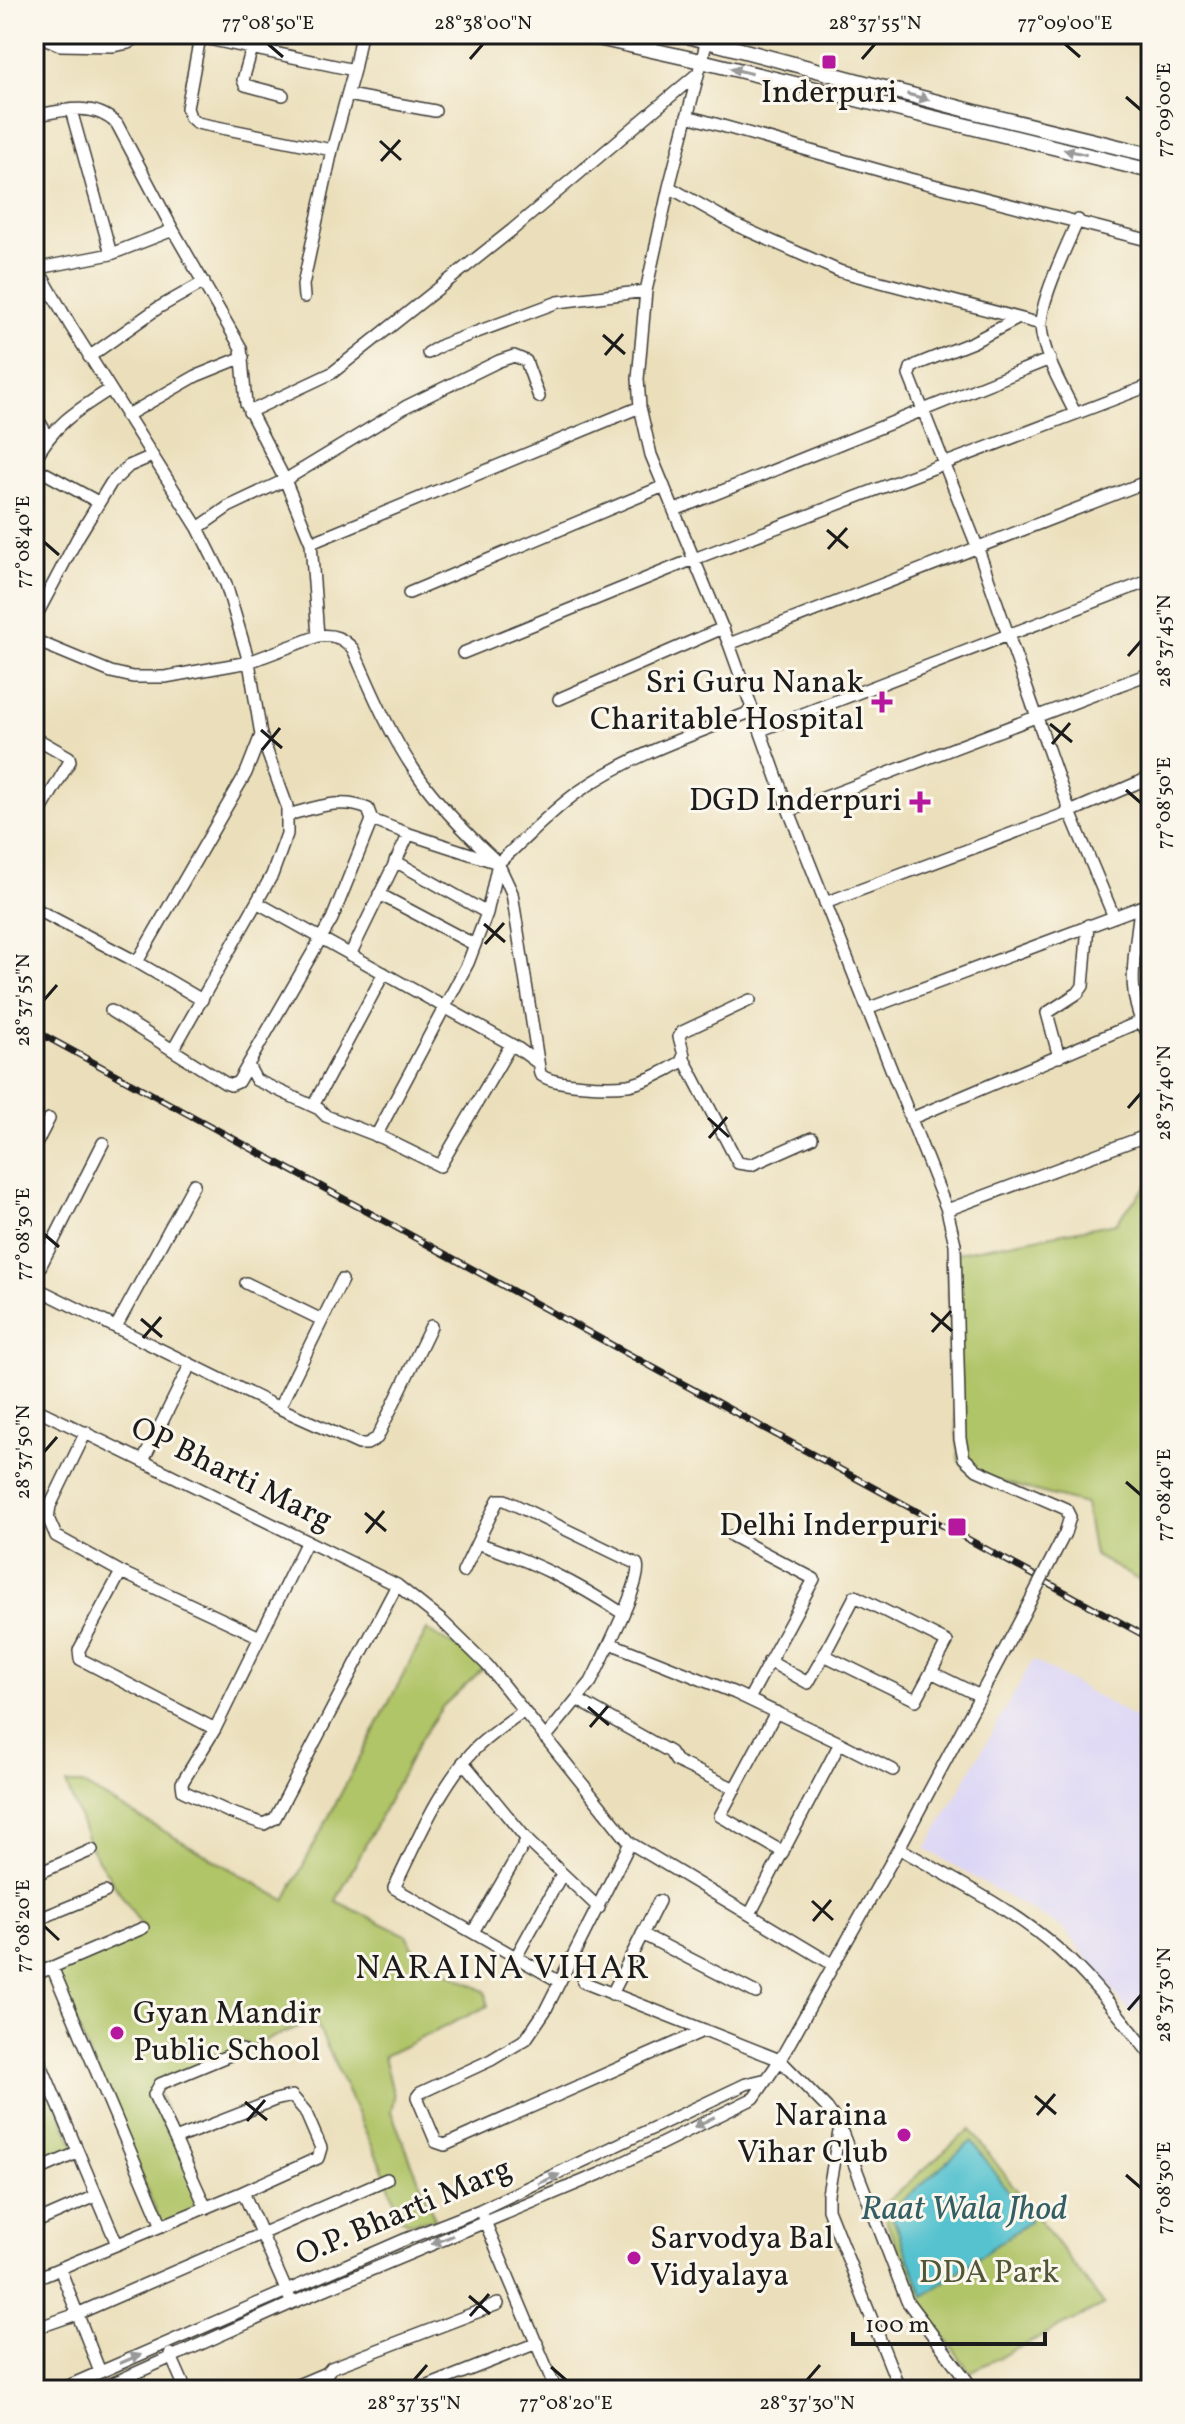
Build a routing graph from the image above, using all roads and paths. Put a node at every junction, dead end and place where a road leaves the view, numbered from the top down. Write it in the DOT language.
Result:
graph roads {
  1 [pos="35,34"];
  2 [pos="142,34"];
  3 [pos="185,34"];
  4 [pos="361,34"];
  5 [pos="580,34"];
  6 [pos="680,34"];
  7 [pos="732,34"];
  8 [pos="200,37"];
  9 [pos="707,40"];
  10 [pos="252,48"];
  11 [pos="741,49"];
  12 [pos="699,67"];
  13 [pos="354,70"];
  14 [pos="283,95"];
  15 [pos="348,95"];
  16 [pos="71,110"];
  17 [pos="435,111"];
  18 [pos="34,116"];
  19 [pos="687,116"];
  20 [pos="332,150"];
  21 [pos="1151,155"];
  22 [pos="1151,171"];
  23 [pos="669,187"];
  24 [pos="1078,220"];
  25 [pos="173,230"];
  26 [pos="1151,241"];
  27 [pos="111,254"];
  28 [pos="34,255"];
  29 [pos="36,269"];
  30 [pos="204,282"];
  31 [pos="646,291"];
  32 [pos="304,297"];
  33 [pos="1017,319"];
  34 [pos="1041,324"];
  35 [pos="428,353"];
  36 [pos="89,357"];
  37 [pos="243,357"];
  38 [pos="1050,359"];
  39 [pos="1151,385"];
  40 [pos="109,390"];
  41 [pos="539,397"];
  42 [pos="640,407"];
  43 [pos="922,409"];
  44 [pos="249,412"];
  45 [pos="34,413"];
  46 [pos="1075,413"];
  47 [pos="126,416"];
  48 [pos="48,436"];
  49 [pos="152,456"];
  50 [pos="34,461"];
  51 [pos="943,462"];
  52 [pos="34,467"];
  53 [pos="285,480"];
  54 [pos="1151,480"];
  55 [pos="664,486"];
  56 [pos="98,502"];
  57 [pos="675,510"];
  58 [pos="198,528"];
  59 [pos="311,543"];
  60 [pos="977,546"];
  61 [pos="694,559"];
  62 [pos="1151,580"];
  63 [pos="409,593"];
  64 [pos="34,620"];
  65 [pos="723,628"];
  66 [pos="318,636"];
  67 [pos="1009,636"];
  68 [pos="34,640"];
  69 [pos="729,644"];
  70 [pos="463,653"];
  71 [pos="249,662"];
  72 [pos="1151,673"];
  73 [pos="559,699"];
  74 [pos="753,711"];
  75 [pos="1038,717"];
  76 [pos="761,730"];
  77 [pos="261,735"];
  78 [pos="34,737"];
  79 [pos="1151,777"];
  80 [pos="789,811"];
  81 [pos="1070,812"];
  82 [pos="288,815"];
  83 [pos="372,820"];
  84 [pos="34,822"];
  85 [pos="409,834"];
  86 [pos="395,861"];
  87 [pos="498,863"];
  88 [pos="379,894"];
  89 [pos="258,903"];
  90 [pos="825,903"];
  91 [pos="1146,905"];
  92 [pos="34,908"];
  93 [pos="487,913"];
  94 [pos="1114,917"];
  95 [pos="1088,925"];
  96 [pos="321,939"];
  97 [pos="475,945"];
  98 [pos="350,955"];
  99 [pos="137,962"];
  100 [pos="384,973"];
  101 [pos="202,1000"];
  102 [pos="750,1000"];
  103 [pos="446,1006"];
  104 [pos="867,1009"];
  105 [pos="111,1011"];
  106 [pos="1139,1022"];
  107 [pos="1151,1039"];
  108 [pos="516,1047"];
  109 [pos="173,1050"];
  110 [pos="1059,1057"];
  111 [pos="684,1059"];
  112 [pos="538,1063"];
  113 [pos="248,1065"];
  114 [pos="313,1106"];
  115 [pos="49,1119"];
  116 [pos="910,1119"];
  117 [pos="1151,1134"];
  118 [pos="376,1136"];
  119 [pos="812,1138"];
  120 [pos="103,1143"];
  121 [pos="34,1148"];
  122 [pos="194,1184"];
  123 [pos="947,1210"];
  124 [pos="34,1279"];
  125 [pos="342,1280"];
  126 [pos="246,1283"];
  127 [pos="34,1287"];
  128 [pos="322,1320"];
  129 [pos="431,1326"];
  130 [pos="116,1327"];
  131 [pos="190,1365"];
  132 [pos="34,1408"];
  133 [pos="279,1408"];
  134 [pos="86,1432"];
  135 [pos="143,1461"];
  136 [pos="732,1536"];
  137 [pos="307,1541"];
  138 [pos="477,1543"];
  139 [pos="121,1572"];
  140 [pos="463,1572"];
  141 [pos="397,1585"];
  142 [pos="622,1613"];
  143 [pos="260,1637"];
  144 [pos="610,1643"];
  145 [pos="824,1655"];
  146 [pos="769,1661"];
  147 [pos="931,1672"];
  148 [pos="980,1696"];
  149 [pos="749,1699"];
  150 [pos="578,1700"];
  151 [pos="523,1711"];
  152 [pos="776,1712"];
  153 [pos="215,1729"];
  154 [pos="545,1738"];
  155 [pos="840,1743"];
  156 [pos="463,1762"];
  157 [pos="893,1770"];
  158 [pos="735,1789"];
  159 [pos="527,1839"];
  160 [pos="630,1843"];
  161 [pos="899,1848"];
  162 [pos="92,1850"];
  163 [pos="783,1852"];
  164 [pos="34,1860"];
  165 [pos="37,1874"];
  166 [pos="562,1874"];
  167 [pos="105,1892"];
  168 [pos="659,1901"];
  169 [pos="599,1908"];
  170 [pos="750,1914"];
  171 [pos="34,1921"];
  172 [pos="143,1928"];
  173 [pos="473,1932"];
  174 [pos="642,1934"];
  175 [pos="516,1957"];
  176 [pos="832,1964"];
  177 [pos="52,1967"];
  178 [pos="34,1975"];
  179 [pos="560,1982"];
  180 [pos="583,1982"];
  181 [pos="756,1993"];
  182 [pos="612,1994"];
  183 [pos="705,2030"];
  184 [pos="34,2048"];
  185 [pos="242,2050"];
  186 [pos="1151,2055"];
  187 [pos="780,2060"];
  188 [pos="37,2064"];
  189 [pos="767,2079"];
  190 [pos="840,2126"];
  191 [pos="175,2139"];
  192 [pos="77,2153"];
  193 [pos="34,2172"];
  194 [pos="387,2179"];
  195 [pos="243,2192"];
  196 [pos="96,2196"];
  197 [pos="206,2208"];
  198 [pos="480,2210"];
  199 [pos="34,2223"];
  200 [pos="486,2223"];
  201 [pos="162,2226"];
  202 [pos="261,2233"];
  203 [pos="117,2244"];
  204 [pos="60,2269"];
  205 [pos="34,2279"];
  206 [pos="290,2297"];
  207 [pos="498,2304"];
  208 [pos="77,2314"];
  209 [pos="34,2329"];
  210 [pos="537,2343"];
  211 [pos="166,2344"];
  212 [pos="172,2358"];
  213 [pos="100,2372"];
  214 [pos="326,2373"];
  215 [pos="439,2386"];
  216 [pos="288,2389"];
  217 [pos="59,2390"];
  218 [pos="98,2390"];
  219 [pos="186,2390"];
  220 [pos="331,2390"];
  221 [pos="418,2390"];
  222 [pos="556,2390"];
  223 [pos="899,2390"];
  224 [pos="974,2390"];
  1 -- 2 [label="street"];
  3 -- 8 [label="street"];
  4 -- 13 [label="street"];
  5 -- 12 [label="street"];
  6 -- 9 [label="street"];
  7 -- 11 [label="street"];
  8 -- 10 [label="street"];
  8 -- 20 [label="street"];
  9 -- 11 [label="street"];
  9 -- 12 [label="street"];
  10 -- 13 [label="street"];
  10 -- 14 [label="street"];
  11 -- 21 [label="street, one-way"];
  12 -- 19 [label="street"];
  22 -- 12 [label="street, one-way"];
  12 -- 44 [label="street"];
  13 -- 15 [label="street"];
  15 -- 17 [label="street"];
  15 -- 20 [label="street"];
  16 -- 18 [label="street"];
  16 -- 25 [label="street"];
  16 -- 27 [label="street"];
  19 -- 23 [label="street"];
  19 -- 24 [label="street"];
  20 -- 32 [label="street"];
  23 -- 31 [label="street"];
  23 -- 33 [label="street"];
  24 -- 26 [label="street"];
  24 -- 34 [label="street"];
  25 -- 27 [label="street"];
  25 -- 30 [label="street"];
  27 -- 29 [label="street"];
  28 -- 29 [label="street"];
  29 -- 36 [label="street"];
  30 -- 36 [label="street"];
  30 -- 37 [label="street"];
  31 -- 35 [label="street"];
  31 -- 42 [label="street"];
  33 -- 34 [label="street"];
  33 -- 43 [label="street"];
  34 -- 38 [label="street"];
  36 -- 40 [label="street"];
  37 -- 44 [label="street"];
  37 -- 47 [label="street"];
  38 -- 43 [label="street"];
  38 -- 46 [label="street"];
  39 -- 46 [label="street"];
  40 -- 47 [label="street"];
  40 -- 48 [label="street"];
  41 -- 53 [label="street"];
  42 -- 55 [label="street"];
  42 -- 59 [label="street"];
  43 -- 51 [label="street"];
  43 -- 57 [label="street"];
  44 -- 53 [label="street"];
  45 -- 48 [label="street"];
  46 -- 51 [label="street"];
  47 -- 49 [label="street"];
  48 -- 50 [label="street"];
  49 -- 56 [label="street"];
  49 -- 58 [label="street"];
  51 -- 60 [label="street"];
  51 -- 61 [label="street"];
  52 -- 56 [label="street"];
  53 -- 58 [label="street"];
  53 -- 59 [label="street"];
  54 -- 60 [label="street"];
  55 -- 57 [label="street"];
  55 -- 63 [label="street"];
  56 -- 64 [label="street"];
  57 -- 61 [label="street"];
  58 -- 71 [label="street"];
  59 -- 66 [label="street"];
  60 -- 67 [label="street"];
  60 -- 69 [label="street"];
  61 -- 65 [label="street"];
  61 -- 70 [label="street"];
  62 -- 67 [label="street"];
  65 -- 69 [label="street"];
  65 -- 73 [label="street"];
  66 -- 71 [label="street"];
  66 -- 87 [label="street"];
  67 -- 75 [label="street"];
  67 -- 76 [label="street"];
  68 -- 71 [label="street"];
  69 -- 74 [label="street"];
  71 -- 77 [label="street"];
  72 -- 75 [label="street"];
  74 -- 76 [label="street"];
  74 -- 87 [label="street"];
  75 -- 80 [label="street"];
  75 -- 81 [label="street"];
  76 -- 80 [label="street"];
  77 -- 82 [label="street"];
  77 -- 99 [label="street"];
  78 -- 84 [label="street"];
  79 -- 81 [label="street"];
  80 -- 90 [label="street"];
  81 -- 90 [label="street"];
  81 -- 94 [label="street"];
  82 -- 83 [label="street"];
  82 -- 89 [label="street"];
  83 -- 85 [label="street"];
  83 -- 96 [label="street"];
  85 -- 86 [label="street"];
  85 -- 87 [label="street"];
  86 -- 88 [label="street"];
  86 -- 93 [label="street"];
  87 -- 93 [label="street"];
  87 -- 112 [label="street"];
  88 -- 97 [label="street"];
  88 -- 98 [label="street"];
  89 -- 96 [label="street"];
  89 -- 101 [label="street"];
  90 -- 104 [label="street"];
  91 -- 94 [label="street"];
  91 -- 106 [label="street"];
  92 -- 99 [label="street"];
  93 -- 97 [label="street"];
  94 -- 95 [label="street"];
  95 -- 104 [label="street"];
  95 -- 110 [label="street"];
  96 -- 98 [label="street"];
  96 -- 113 [label="street"];
  97 -- 103 [label="street"];
  98 -- 100 [label="street"];
  99 -- 101 [label="street"];
  100 -- 103 [label="street"];
  100 -- 114 [label="street"];
  101 -- 109 [label="street"];
  102 -- 111 [label="street"];
  103 -- 108 [label="street"];
  103 -- 118 [label="street"];
  104 -- 116 [label="street"];
  105 -- 109 [label="street"];
  106 -- 107 [label="street"];
  106 -- 110 [label="street"];
  108 -- 112 [label="street"];
  108 -- 118 [label="street"];
  109 -- 113 [label="street"];
  110 -- 116 [label="street"];
  111 -- 112 [label="street"];
  111 -- 119 [label="street"];
  113 -- 114 [label="street"];
  114 -- 118 [label="street"];
  115 -- 121 [label="street"];
  116 -- 123 [label="street"];
  117 -- 123 [label="street"];
  120 -- 124 [label="street"];
  122 -- 130 [label="street"];
  123 -- 148 [label="street, O.P. Bharti Marg, bridge"];
  125 -- 128 [label="street"];
  126 -- 128 [label="street"];
  127 -- 130 [label="street"];
  128 -- 133 [label="street"];
  129 -- 133 [label="street"];
  130 -- 131 [label="street"];
  131 -- 133 [label="street"];
  131 -- 135 [label="street"];
  132 -- 134 [label="street, OP Bharti Marg"];
  134 -- 135 [label="street, OP Bharti Marg"];
  134 -- 139 [label="street"];
  135 -- 137 [label="street, OP Bharti Marg"];
  136 -- 146 [label="street"];
  137 -- 141 [label="street, OP Bharti Marg"];
  137 -- 143 [label="street"];
  138 -- 140 [label="street"];
  138 -- 142 [label="street"];
  138 -- 142 [label="street"];
  139 -- 143 [label="street"];
  139 -- 153 [label="street"];
  141 -- 151 [label="street, OP Bharti Marg"];
  141 -- 153 [label="street"];
  142 -- 144 [label="street"];
  143 -- 153 [label="street"];
  144 -- 149 [label="street"];
  144 -- 150 [label="street"];
  145 -- 146 [label="street"];
  145 -- 147 [label="street"];
  145 -- 147 [label="street"];
  146 -- 149 [label="street"];
  147 -- 148 [label="street"];
  148 -- 161 [label="street, O.P. Bharti Marg"];
  149 -- 152 [label="street"];
  150 -- 154 [label="street"];
  150 -- 158 [label="street"];
  151 -- 154 [label="street, OP Bharti Marg"];
  151 -- 156 [label="street"];
  152 -- 155 [label="street"];
  152 -- 158 [label="street"];
  154 -- 160 [label="street, OP Bharti Marg"];
  155 -- 157 [label="street"];
  155 -- 163 [label="street"];
  156 -- 159 [label="street"];
  156 -- 173 [label="street"];
  158 -- 163 [label="street"];
  159 -- 166 [label="street"];
  159 -- 173 [label="street"];
  160 -- 169 [label="street"];
  160 -- 170 [label="street, OP Bharti Marg"];
  161 -- 176 [label="street, O.P. Bharti Marg"];
  161 -- 186 [label="street"];
  162 -- 165 [label="street"];
  163 -- 170 [label="street"];
  164 -- 165 [label="street"];
  166 -- 169 [label="street"];
  166 -- 175 [label="street"];
  167 -- 171 [label="street"];
  168 -- 174 [label="street"];
  169 -- 179 [label="street"];
  170 -- 176 [label="street, OP Bharti Marg"];
  172 -- 177 [label="street"];
  173 -- 175 [label="street"];
  174 -- 181 [label="street"];
  174 -- 182 [label="street"];
  175 -- 179 [label="street"];
  176 -- 187 [label="street, O.P. Bharti Marg"];
  177 -- 178 [label="street"];
  177 -- 201 [label="street"];
  179 -- 183 [label="street"];
  180 -- 182 [label="street"];
  182 -- 183 [label="street"];
  183 -- 187 [label="street"];
  184 -- 188 [label="street"];
  185 -- 191 [label="street"];
  187 -- 189 [label="street, O.P. Bharti Marg"];
  187 -- 190 [label="street"];
  188 -- 192 [label="street"];
  198 -- 189 [label="street, O.P. Bharti Marg, one-way"];
  189 -- 200 [label="street, O.P. Bharti Marg, one-way"];
  190 -- 223 [label="street"];
  190 -- 224 [label="street"];
  191 -- 195 [label="street"];
  191 -- 197 [label="street"];
  192 -- 193 [label="street"];
  192 -- 196 [label="street"];
  194 -- 202 [label="street"];
  195 -- 197 [label="street"];
  195 -- 202 [label="street"];
  196 -- 199 [label="street"];
  196 -- 203 [label="street"];
  197 -- 201 [label="street"];
  198 -- 200 [label="street"];
  198 -- 206 [label="street, O.P. Bharti Marg"];
  200 -- 206 [label="street, O.P. Bharti Marg, one-way"];
  200 -- 210 [label="street"];
  201 -- 203 [label="street"];
  202 -- 206 [label="street"];
  202 -- 208 [label="street"];
  203 -- 204 [label="street"];
  204 -- 205 [label="street"];
  204 -- 208 [label="street"];
  206 -- 211 [label="street, O.P. Bharti Marg"];
  206 -- 212 [label="street, O.P. Bharti Marg"];
  207 -- 214 [label="street"];
  208 -- 209 [label="street"];
  208 -- 213 [label="street"];
  210 -- 215 [label="street"];
  210 -- 222 [label="street"];
  211 -- 212 [label="street"];
  213 -- 211 [label="street, O.P. Bharti Marg, one-way"];
  212 -- 218 [label="street, O.P. Bharti Marg"];
  212 -- 219 [label="street"];
  213 -- 217 [label="street, O.P. Bharti Marg"];
  214 -- 216 [label="street"];
  214 -- 220 [label="street"];
  215 -- 221 [label="street"];
}
